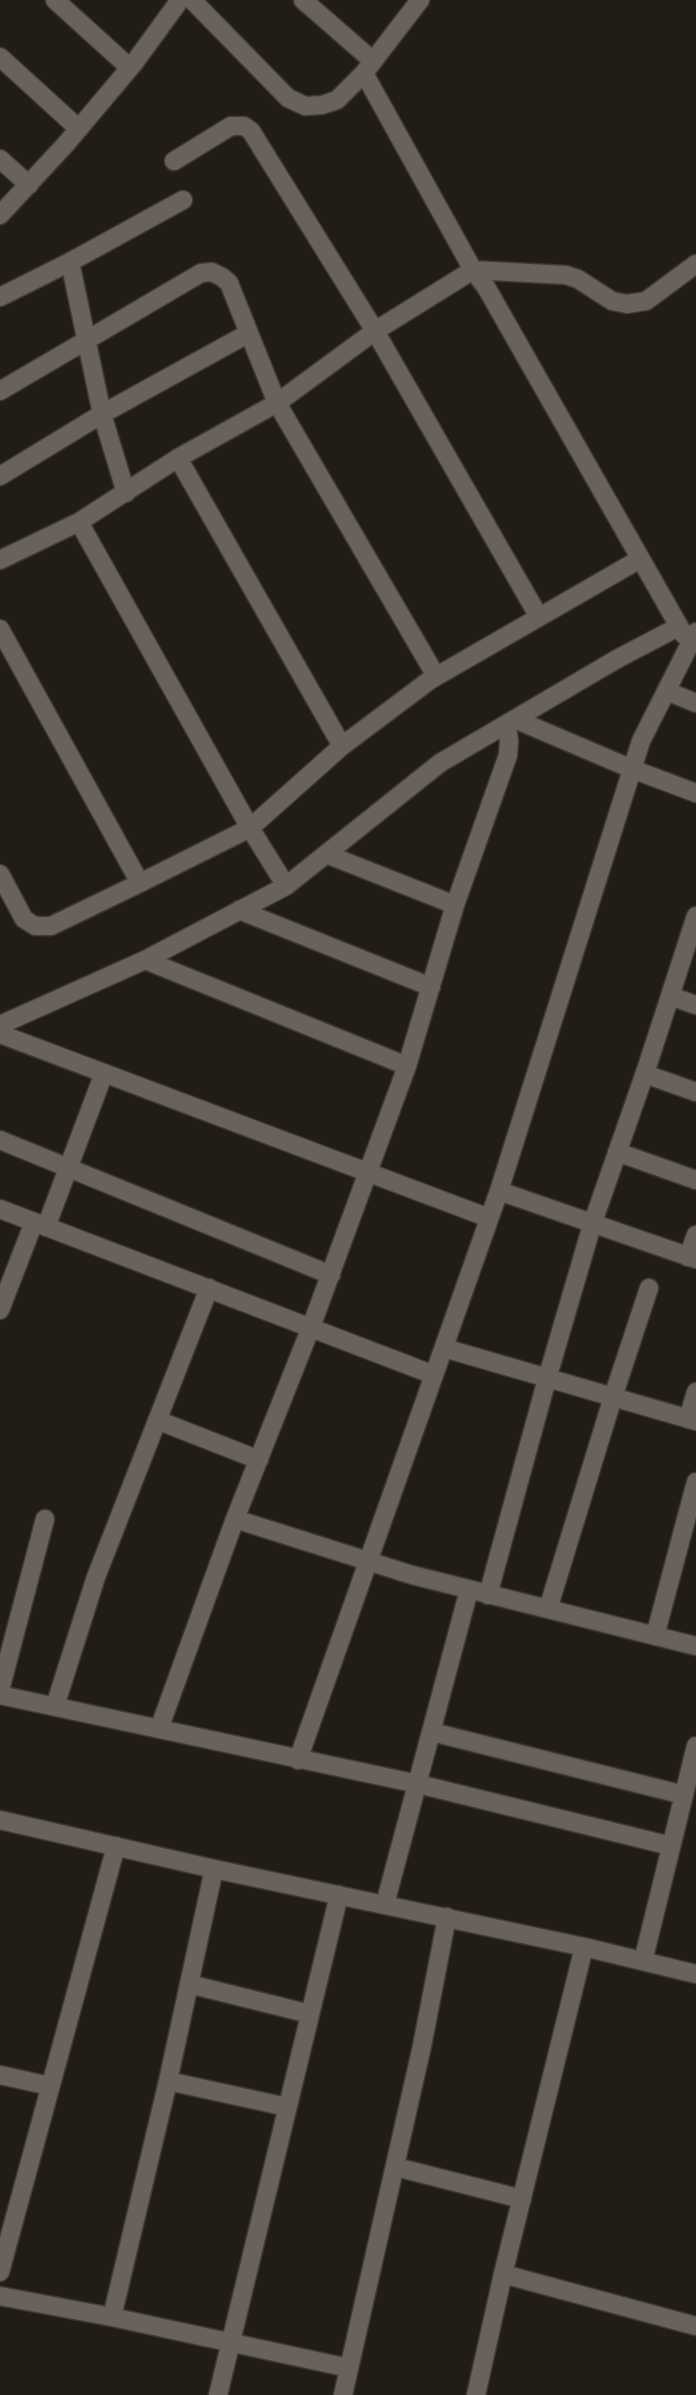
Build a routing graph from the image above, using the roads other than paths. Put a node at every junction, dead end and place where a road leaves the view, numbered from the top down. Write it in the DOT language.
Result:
graph roads {
  1 [pos="55,0"];
  2 [pos="180,0"];
  3 [pos="192,0"];
  4 [pos="303,0"];
  5 [pos="420,0"];
  6 [pos="0,57"];
  7 [pos="369,67"];
  8 [pos="130,68"];
  9 [pos="79,129"];
  10 [pos="0,159"];
  11 [pos="174,161"];
  12 [pos="29,185"];
  13 [pos="183,200"];
  14 [pos="0,215"];
  15 [pos="70,262"];
  16 [pos="696,264"];
  17 [pos="473,270"];
  18 [pos="2,290"];
  19 [pos="375,331"];
  20 [pos="249,333"];
  21 [pos="86,339"];
  22 [pos="0,391"];
  23 [pos="276,403"];
  24 [pos="102,414"];
  25 [pos="178,458"];
  26 [pos="0,476"];
  27 [pos="126,493"];
  28 [pos="79,522"];
  29 [pos="640,559"];
  30 [pos="0,560"];
  31 [pos="539,617"];
  32 [pos="0,629"];
  33 [pos="688,634"];
  34 [pos="436,676"];
  35 [pos="666,691"];
  36 [pos="696,703"];
  37 [pos="512,722"];
  38 [pos="342,746"];
  39 [pos="632,769"];
  40 [pos="696,793"];
  41 [pos="250,828"];
  42 [pos="326,854"];
  43 [pos="0,874"];
  44 [pos="140,883"];
  45 [pos="286,886"];
  46 [pos="455,905"];
  47 [pos="239,910"];
  48 [pos="696,916"];
  49 [pos="689,958"];
  50 [pos="145,960"];
  51 [pos="431,987"];
  52 [pos="670,996"];
  53 [pos="696,1005"];
  54 [pos="0,1025"];
  55 [pos="0,1034"];
  56 [pos="407,1066"];
  57 [pos="104,1073"];
  58 [pos="645,1074"];
  59 [pos="696,1093"];
  60 [pos="0,1140"];
  61 [pos="617,1152"];
  62 [pos="69,1167"];
  63 [pos="369,1174"];
  64 [pos="696,1180"];
  65 [pos="499,1191"];
  66 [pos="0,1209"];
  67 [pos="489,1218"];
  68 [pos="40,1224"];
  69 [pos="592,1225"];
  70 [pos="696,1235"];
  71 [pos="692,1258"];
  72 [pos="331,1275"];
  73 [pos="209,1288"];
  74 [pos="649,1288"];
  75 [pos="0,1310"];
  76 [pos="311,1327"];
  77 [pos="444,1348"];
  78 [pos="434,1376"];
  79 [pos="547,1379"];
  80 [pos="696,1392"];
  81 [pos="613,1397"];
  82 [pos="158,1420"];
  83 [pos="692,1420"];
  84 [pos="259,1460"];
  85 [pos="696,1482"];
  86 [pos="45,1519"];
  87 [pos="235,1519"];
  88 [pos="369,1561"];
  89 [pos="469,1590"];
  90 [pos="488,1595"];
  91 [pos="548,1609"];
  92 [pos="655,1636"];
  93 [pos="696,1646"];
  94 [pos="0,1689"];
  95 [pos="0,1695"];
  96 [pos="55,1706"];
  97 [pos="159,1729"];
  98 [pos="432,1732"];
  99 [pos="696,1746"];
  100 [pos="298,1760"];
  101 [pos="418,1784"];
  102 [pos="684,1796"];
  103 [pos="0,1819"];
  104 [pos="116,1846"];
  105 [pos="671,1846"];
  106 [pos="214,1869"];
  107 [pos="339,1895"];
  108 [pos="385,1904"];
  109 [pos="447,1917"];
  110 [pos="584,1947"];
  111 [pos="643,1961"];
  112 [pos="696,1974"];
  113 [pos="189,1984"];
  114 [pos="310,2014"];
  115 [pos="0,2075"];
  116 [pos="168,2081"];
  117 [pos="50,2086"];
  118 [pos="287,2106"];
  119 [pos="396,2167"];
  120 [pos="522,2199"];
  121 [pos="0,2272"];
  122 [pos="503,2274"];
  123 [pos="0,2296"];
  124 [pos="112,2317"];
  125 [pos="696,2326"];
  126 [pos="230,2342"];
  127 [pos="349,2368"];
  128 [pos="218,2395"];
  129 [pos="343,2395"];
  130 [pos="476,2395"];
  1 -- 8 [label="street"];
  2 -- 8 [label="street"];
  3 -- 7 [label="street"];
  4 -- 7 [label="street"];
  5 -- 7 [label="street"];
  6 -- 9 [label="street"];
  7 -- 17 [label="street"];
  8 -- 9 [label="street"];
  9 -- 12 [label="street"];
  10 -- 12 [label="street"];
  11 -- 19 [label="street"];
  12 -- 14 [label="street"];
  13 -- 15 [label="street"];
  15 -- 18 [label="street"];
  15 -- 21 [label="street"];
  16 -- 17 [label="street"];
  17 -- 19 [label="street"];
  17 -- 29 [label="street"];
  19 -- 23 [label="street"];
  19 -- 31 [label="street"];
  20 -- 21 [label="street"];
  20 -- 23 [label="street"];
  20 -- 24 [label="street"];
  21 -- 22 [label="street"];
  21 -- 24 [label="street"];
  23 -- 25 [label="street"];
  23 -- 34 [label="street"];
  24 -- 26 [label="street"];
  24 -- 27 [label="street"];
  25 -- 27 [label="street"];
  25 -- 38 [label="street"];
  27 -- 28 [label="street"];
  28 -- 30 [label="street"];
  28 -- 41 [label="street"];
  29 -- 31 [label="street"];
  29 -- 33 [label="street"];
  31 -- 34 [label="street"];
  32 -- 44 [label="street"];
  33 -- 35 [label="street"];
  33 -- 37 [label="street"];
  34 -- 38 [label="street"];
  35 -- 36 [label="street"];
  35 -- 39 [label="street"];
  37 -- 39 [label="street"];
  37 -- 42 [label="street"];
  37 -- 46 [label="street"];
  38 -- 41 [label="street"];
  39 -- 40 [label="street"];
  39 -- 65 [label="street"];
  41 -- 44 [label="street"];
  41 -- 45 [label="street"];
  42 -- 45 [label="street"];
  42 -- 46 [label="street"];
  43 -- 44 [label="street"];
  45 -- 47 [label="street"];
  46 -- 51 [label="street"];
  47 -- 50 [label="street"];
  47 -- 51 [label="street"];
  48 -- 49 [label="street"];
  49 -- 52 [label="street"];
  50 -- 54 [label="street"];
  50 -- 56 [label="street"];
  51 -- 56 [label="street"];
  52 -- 53 [label="street"];
  52 -- 58 [label="street"];
  55 -- 57 [label="street"];
  56 -- 63 [label="street"];
  57 -- 62 [label="street"];
  57 -- 63 [label="street"];
  58 -- 59 [label="street"];
  58 -- 61 [label="street"];
  60 -- 62 [label="street"];
  61 -- 64 [label="street"];
  61 -- 69 [label="street"];
  62 -- 68 [label="street"];
  62 -- 72 [label="street"];
  63 -- 67 [label="street"];
  63 -- 72 [label="street"];
  65 -- 67 [label="street"];
  65 -- 69 [label="street"];
  66 -- 68 [label="street"];
  67 -- 77 [label="street"];
  68 -- 73 [label="street"];
  68 -- 75 [label="street"];
  69 -- 71 [label="street"];
  69 -- 79 [label="street"];
  70 -- 71 [label="street"];
  72 -- 76 [label="street"];
  73 -- 76 [label="street"];
  73 -- 82 [label="street"];
  74 -- 81 [label="street"];
  76 -- 78 [label="street"];
  76 -- 84 [label="street"];
  77 -- 78 [label="street"];
  77 -- 79 [label="street"];
  78 -- 88 [label="street"];
  79 -- 81 [label="street"];
  79 -- 90 [label="street"];
  80 -- 83 [label="street"];
  81 -- 83 [label="street"];
  81 -- 91 [label="street"];
  82 -- 84 [label="street"];
  82 -- 96 [label="street"];
  84 -- 87 [label="street"];
  85 -- 92 [label="street"];
  86 -- 94 [label="street"];
  87 -- 88 [label="street"];
  87 -- 97 [label="street"];
  88 -- 89 [label="street"];
  88 -- 100 [label="street"];
  89 -- 90 [label="street"];
  89 -- 98 [label="street"];
  90 -- 91 [label="street"];
  91 -- 92 [label="street"];
  92 -- 93 [label="street"];
  95 -- 96 [label="street"];
  96 -- 97 [label="street"];
  97 -- 100 [label="street"];
  98 -- 101 [label="street"];
  98 -- 102 [label="street"];
  99 -- 102 [label="street"];
  100 -- 101 [label="street"];
  101 -- 105 [label="street"];
  101 -- 108 [label="street"];
  102 -- 105 [label="street"];
  103 -- 104 [label="street"];
  104 -- 106 [label="street"];
  104 -- 117 [label="street"];
  105 -- 111 [label="street"];
  106 -- 107 [label="street"];
  106 -- 113 [label="street"];
  107 -- 108 [label="street"];
  107 -- 114 [label="street"];
  108 -- 109 [label="street"];
  109 -- 110 [label="street"];
  109 -- 119 [label="street"];
  110 -- 111 [label="street"];
  110 -- 120 [label="street"];
  111 -- 112 [label="street"];
  113 -- 114 [label="street"];
  113 -- 116 [label="street"];
  114 -- 118 [label="street"];
  115 -- 117 [label="street"];
  116 -- 118 [label="street"];
  116 -- 124 [label="street"];
  117 -- 121 [label="street"];
  118 -- 126 [label="street"];
  119 -- 120 [label="street"];
  119 -- 127 [label="street"];
  120 -- 122 [label="street"];
  122 -- 125 [label="street"];
  122 -- 130 [label="street"];
  123 -- 124 [label="street"];
  124 -- 126 [label="street"];
  126 -- 127 [label="street"];
  126 -- 128 [label="street"];
  127 -- 129 [label="street"];
}
